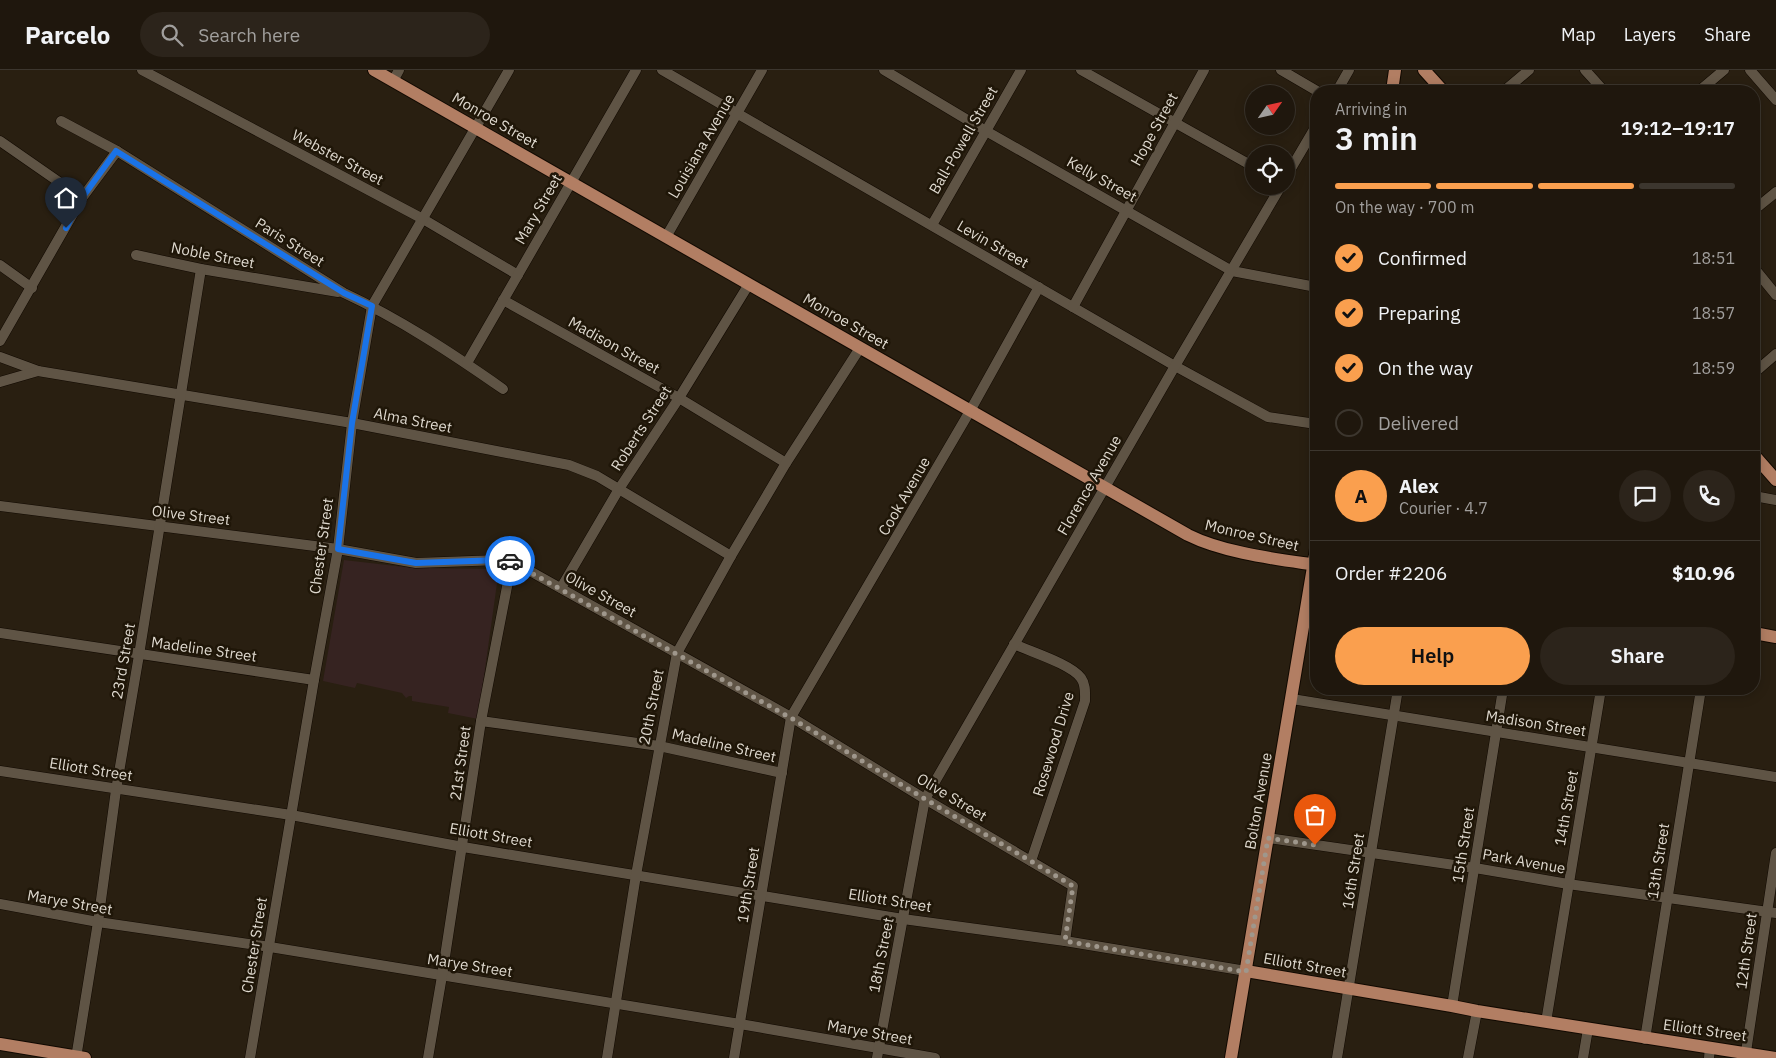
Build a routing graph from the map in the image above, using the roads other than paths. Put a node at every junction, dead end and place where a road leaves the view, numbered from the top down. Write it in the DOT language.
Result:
graph roads {
  1 [pos="142,70"];
  2 [pos="374,70"];
  3 [pos="509,70"];
  4 [pos="636,70"];
  5 [pos="662,70"];
  6 [pos="762,70"];
  7 [pos="884,70"];
  8 [pos="1021,70"];
  9 [pos="1081,70"];
  10 [pos="1204,70"];
  11 [pos="1281,70"];
  12 [pos="1349,70"];
  13 [pos="1395,70"];
  14 [pos="1424,70"];
  15 [pos="1529,70"];
  16 [pos="1586,70"];
  17 [pos="1724,70"];
  18 [pos="1750,70"];
  19 [pos="396,75"];
  20 [pos="1340,85"];
  21 [pos="1393,85"];
  22 [pos="1438,85"];
  23 [pos="1511,85"];
  24 [pos="1599,85"];
  25 [pos="1706,85"];
  26 [pos="1310,87"];
  27 [pos="1776,100"];
  28 [pos="738,113"];
  29 [pos="61,120"];
  30 [pos="1174,124"];
  31 [pos="476,128"];
  32 [pos="986,131"];
  33 [pos="1310,136"];
  34 [pos="0,142"];
  35 [pos="116,151"];
  36 [pos="1245,162"];
  37 [pos="1295,162"];
  38 [pos="571,183"];
  39 [pos="1776,192"];
  40 [pos="1276,195"];
  41 [pos="82,198"];
  42 [pos="1760,205"];
  43 [pos="1126,210"];
  44 [pos="423,219"];
  45 [pos="932,225"];
  46 [pos="666,237"];
  47 [pos="136,255"];
  48 [pos="0,265"];
  49 [pos="201,269"];
  50 [pos="1232,271"];
  51 [pos="518,275"];
  52 [pos="1760,275"];
  53 [pos="749,284"];
  54 [pos="1310,286"];
  55 [pos="1039,287"];
  56 [pos="32,288"];
  57 [pos="344,293"];
  58 [pos="1776,295"];
  59 [pos="503,300"];
  60 [pos="372,306"];
  61 [pos="1073,307"];
  62 [pos="0,341"];
  63 [pos="860,348"];
  64 [pos="1776,354"];
  65 [pos="0,357"];
  66 [pos="467,363"];
  67 [pos="1175,366"];
  68 [pos="1760,368"];
  69 [pos="38,371"];
  70 [pos="0,382"];
  71 [pos="503,390"];
  72 [pos="182,394"];
  73 [pos="678,398"];
  74 [pos="970,411"];
  75 [pos="352,423"];
  76 [pos="1310,423"];
  77 [pos="1760,462"];
  78 [pos="786,463"];
  79 [pos="1776,480"];
  80 [pos="1105,488"];
  81 [pos="619,489"];
  82 [pos="1760,497"];
  83 [pos="1776,500"];
  84 [pos="0,506"];
  85 [pos="160,526"];
  86 [pos="338,549"];
  87 [pos="731,556"];
  88 [pos="512,561"];
  89 [pos="1310,564"];
  90 [pos="561,588"];
  91 [pos="1310,594"];
  92 [pos="0,633"];
  93 [pos="1760,634"];
  94 [pos="1776,637"];
  95 [pos="1014,644"];
  96 [pos="677,653"];
  97 [pos="139,655"];
  98 [pos="314,680"];
  99 [pos="1397,695"];
  100 [pos="1502,695"];
  101 [pos="1600,695"];
  102 [pos="1701,695"];
  103 [pos="1292,699"];
  104 [pos="1394,717"];
  105 [pos="791,718"];
  106 [pos="481,721"];
  107 [pos="1496,732"];
  108 [pos="659,746"];
  109 [pos="1591,746"];
  110 [pos="1689,763"];
  111 [pos="0,771"];
  112 [pos="782,773"];
  113 [pos="1776,777"];
  114 [pos="116,790"];
  115 [pos="925,799"];
  116 [pos="291,815"];
  117 [pos="1268,838"];
  118 [pos="463,847"];
  119 [pos="1371,853"];
  120 [pos="1776,853"];
  121 [pos="1032,861"];
  122 [pos="1474,868"];
  123 [pos="636,875"];
  124 [pos="1568,884"];
  125 [pos="762,896"];
  126 [pos="1667,898"];
  127 [pos="0,904"];
  128 [pos="1771,912"];
  129 [pos="903,919"];
  130 [pos="98,922"];
  131 [pos="1065,941"];
  132 [pos="270,947"];
  133 [pos="1246,972"];
  134 [pos="442,976"];
  135 [pos="1348,989"];
  136 [pos="616,1004"];
  137 [pos="1452,1006"];
  138 [pos="1477,1011"];
  139 [pos="1546,1022"];
  140 [pos="740,1024"];
  141 [pos="1588,1028"];
  142 [pos="1645,1038"];
  143 [pos="0,1044"];
  144 [pos="1746,1052"];
  145 [pos="878,1053"];
  146 [pos="1710,1053"];
  147 [pos="79,1058"];
  148 [pos="250,1058"];
  149 [pos="428,1058"];
  150 [pos="607,1058"];
  151 [pos="734,1058"];
  152 [pos="935,1058"];
  153 [pos="1231,1058"];
  154 [pos="1337,1058"];
  155 [pos="1468,1058"];
  156 [pos="1583,1058"];
  157 [pos="1776,1058"];
  1 -- 44 [label="street, Webster Street"];
  2 -- 19 [label="main road, Monroe Street"];
  3 -- 31 [label="street, Chester Street"];
  4 -- 38 [label="street, Mary Street"];
  5 -- 28 [label="street, Levin Street"];
  6 -- 28 [label="street, Louisiana Avenue"];
  7 -- 32 [label="street, Kelly Street"];
  8 -- 32 [label="street, Ball-Powell Street"];
  9 -- 30 [label="street"];
  10 -- 30 [label="street, Hope Street"];
  11 -- 26 [label="street"];
  12 -- 20 [label="street"];
  13 -- 21 [label="main road"];
  14 -- 22 [label="main road"];
  15 -- 23 [label="street"];
  16 -- 24 [label="street"];
  17 -- 25 [label="street"];
  18 -- 27 [label="street"];
  19 -- 31 [label="main road, Monroe Street"];
  28 -- 45 [label="street, Levin Street"];
  28 -- 46 [label="street, Louisiana Avenue"];
  29 -- 35 [label="street, Paris Street"];
  30 -- 36 [label="street"];
  30 -- 43 [label="street, Hope Street"];
  31 -- 38 [label="main road, Monroe Street"];
  31 -- 44 [label="street, Chester Street"];
  32 -- 43 [label="street, Kelly Street"];
  32 -- 45 [label="street, Ball-Powell Street"];
  33 -- 37 [label="street"];
  34 -- 41 [label="street"];
  35 -- 41 [label="street"];
  35 -- 57 [label="street, Paris Street"];
  38 -- 46 [label="main road, Monroe Street"];
  38 -- 51 [label="street, Mary Street"];
  39 -- 42 [label="street"];
  40 -- 50 [label="street, Florence Avenue"];
  41 -- 56 [label="street"];
  43 -- 50 [label="street, Kelly Street"];
  43 -- 61 [label="street, Hope Street"];
  44 -- 51 [label="street, Webster Street"];
  44 -- 60 [label="street, Chester Street"];
  45 -- 55 [label="street, Levin Street"];
  46 -- 53 [label="main road, Monroe Street"];
  47 -- 49 [label="street, Noble Street"];
  48 -- 56 [label="street"];
  49 -- 57 [label="street, Noble Street"];
  49 -- 72 [label="street, 23rd Street"];
  50 -- 54 [label="street, Kelly Street"];
  50 -- 67 [label="street, Florence Avenue"];
  51 -- 59 [label="street, Mary Street"];
  52 -- 58 [label="street"];
  53 -- 63 [label="main road, Monroe Street"];
  53 -- 73 [label="street, Roberts Street"];
  55 -- 61 [label="street, Levin Street"];
  55 -- 74 [label="street, Cook Avenue"];
  56 -- 62 [label="street"];
  57 -- 60 [label="street, Paris Street"];
  59 -- 66 [label="street, Mary Street"];
  59 -- 73 [label="street, Madison Street"];
  60 -- 66 [label="street, Paris Street"];
  60 -- 75 [label="street, Chester Street"];
  61 -- 67 [label="street, Levin Street"];
  63 -- 74 [label="main road, Monroe Street"];
  63 -- 78 [label="street, 20th Street"];
  64 -- 68 [label="street"];
  65 -- 69 [label="street, Alma Street"];
  66 -- 71 [label="street, Paris Street"];
  67 -- 76 [label="street, Levin Street"];
  67 -- 80 [label="street, Florence Avenue"];
  69 -- 70 [label="street, Alma Street"];
  69 -- 72 [label="street, Alma Street"];
  72 -- 75 [label="street, Alma Street"];
  72 -- 85 [label="street, 23rd Street"];
  73 -- 78 [label="street, Madison Street"];
  73 -- 81 [label="street, Roberts Street"];
  74 -- 80 [label="main road, Monroe Street"];
  74 -- 105 [label="street, Cook Avenue"];
  75 -- 81 [label="street, Alma Street"];
  75 -- 86 [label="street, Chester Street"];
  77 -- 79 [label="main road"];
  78 -- 87 [label="street, 20th Street"];
  80 -- 89 [label="main road, Monroe Street"];
  80 -- 95 [label="street, Florence Avenue"];
  81 -- 87 [label="street, Alma Street"];
  81 -- 90 [label="street, Roberts Street"];
  82 -- 83 [label="street"];
  84 -- 85 [label="street, Olive Street"];
  85 -- 86 [label="street, Olive Street"];
  85 -- 97 [label="street, 23rd Street"];
  86 -- 88 [label="street, Olive Street"];
  86 -- 98 [label="street, Chester Street"];
  87 -- 96 [label="street, 20th Street"];
  88 -- 90 [label="street, Olive Street"];
  88 -- 106 [label="street, 21st Street"];
  90 -- 96 [label="street, Olive Street"];
  91 -- 103 [label="main road, Bolton Avenue"];
  92 -- 97 [label="street, Madeline Street"];
  93 -- 94 [label="main road"];
  95 -- 115 [label="street, Florence Avenue"];
  95 -- 121 [label="street, Rosewood Drive"];
  96 -- 105 [label="street, Olive Street"];
  96 -- 108 [label="street, 20th Street"];
  97 -- 98 [label="street, Madeline Street"];
  97 -- 114 [label="street, 23rd Street"];
  98 -- 116 [label="street, Chester Street"];
  99 -- 104 [label="street, 16th Street"];
  100 -- 107 [label="street, 15th Street"];
  101 -- 109 [label="street, 14th Street"];
  102 -- 110 [label="street, 13th Street"];
  103 -- 104 [label="street, Madison Street"];
  103 -- 117 [label="main road, Bolton Avenue"];
  104 -- 107 [label="street, Madison Street"];
  104 -- 119 [label="street, 16th Street"];
  105 -- 112 [label="street, 19th Street"];
  105 -- 115 [label="street, Olive Street"];
  106 -- 108 [label="street, Madeline Street"];
  106 -- 118 [label="street, 21st Street"];
  107 -- 109 [label="street, Madison Street"];
  107 -- 122 [label="street, 15th Street"];
  108 -- 112 [label="street, Madeline Street"];
  108 -- 123 [label="street, 20th Street"];
  109 -- 110 [label="street, Madison Street"];
  109 -- 124 [label="street, 14th Street"];
  110 -- 113 [label="street, Madison Street"];
  110 -- 126 [label="street, 13th Street"];
  111 -- 114 [label="street, Elliott Street"];
  112 -- 125 [label="street, 19th Street"];
  114 -- 116 [label="street, Elliott Street"];
  114 -- 130 [label="street, 23rd Street"];
  115 -- 121 [label="street, Olive Street"];
  115 -- 129 [label="street, 18th Street"];
  116 -- 118 [label="street, Elliott Street"];
  116 -- 132 [label="street, Chester Street"];
  117 -- 119 [label="street, Park Avenue"];
  117 -- 133 [label="main road, Bolton Avenue"];
  118 -- 123 [label="street, Elliott Street"];
  118 -- 134 [label="street, 21st Street"];
  119 -- 122 [label="street, Park Avenue"];
  119 -- 135 [label="street, 16th Street"];
  120 -- 128 [label="street, 12th Street"];
  121 -- 131 [label="street, Olive Street"];
  122 -- 124 [label="street, Park Avenue"];
  122 -- 137 [label="street, 15th Street"];
  123 -- 125 [label="street, Elliott Street"];
  123 -- 136 [label="street, 20th Street"];
  124 -- 126 [label="street, Park Avenue"];
  124 -- 139 [label="street, 14th Street"];
  125 -- 129 [label="street, Elliott Street"];
  125 -- 140 [label="street, 19th Street"];
  126 -- 128 [label="street, Park Avenue"];
  126 -- 142 [label="street, 13th Street"];
  127 -- 130 [label="street, Marye Street"];
  128 -- 144 [label="street, 12th Street"];
  129 -- 131 [label="street, Elliott Street"];
  129 -- 145 [label="street, 18th Street"];
  130 -- 132 [label="street, Marye Street"];
  130 -- 147 [label="street, 23rd Street"];
  131 -- 133 [label="street, Elliott Street"];
  132 -- 134 [label="street, Marye Street"];
  132 -- 148 [label="street, Chester Street"];
  133 -- 135 [label="main road, Elliott Street"];
  133 -- 153 [label="main road, Bolton Avenue"];
  134 -- 136 [label="street, Marye Street"];
  134 -- 149 [label="street, 21st Street"];
  135 -- 137 [label="main road, Elliott Street"];
  135 -- 154 [label="street, 16th Street"];
  136 -- 140 [label="street, Marye Street"];
  136 -- 150 [label="street, 20th Street"];
  137 -- 138 [label="main road, Elliott Street"];
  138 -- 139 [label="main road, Elliott Street"];
  138 -- 155 [label="street"];
  139 -- 141 [label="main road, Elliott Street"];
  140 -- 145 [label="street, Marye Street"];
  140 -- 151 [label="street, 19th Street"];
  141 -- 142 [label="main road, Elliott Street"];
  141 -- 156 [label="street"];
  142 -- 146 [label="main road, Elliott Street"];
  143 -- 147 [label="main road"];
  144 -- 146 [label="main road, Elliott Street"];
  144 -- 157 [label="main road, Elliott Street"];
  145 -- 152 [label="street, Marye Street"];
}
